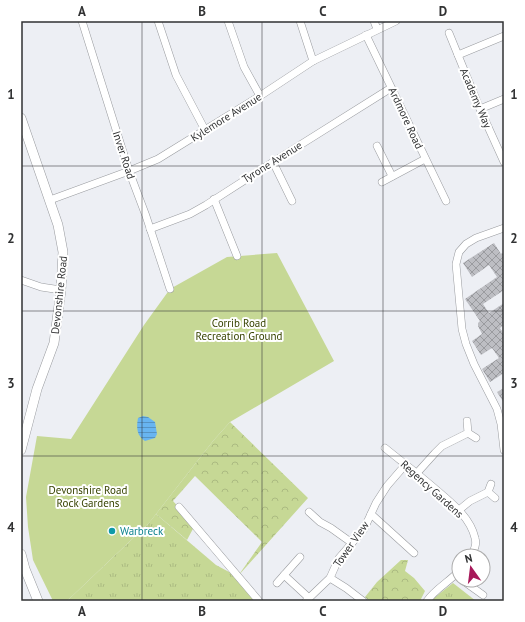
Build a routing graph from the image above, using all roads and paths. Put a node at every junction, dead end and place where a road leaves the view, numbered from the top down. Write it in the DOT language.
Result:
graph roads {
  1 [pos="82,21"];
  2 [pos="158,21"];
  3 [pos="228,21"];
  4 [pos="300,21"];
  5 [pos="374,21"];
  6 [pos="396,21"];
  7 [pos="377,29"];
  8 [pos="449,33"];
  9 [pos="366,35"];
  10 [pos="504,36"];
  11 [pos="458,55"];
  12 [pos="313,61"];
  13 [pos="391,88"];
  14 [pos="260,96"];
  15 [pos="504,99"];
  16 [pos="480,109"];
  17 [pos="21,118"];
  18 [pos="205,130"];
  19 [pos="377,146"];
  20 [pos="425,159"];
  21 [pos="273,162"];
  22 [pos="504,162"];
  23 [pos="129,171"];
  24 [pos="392,176"];
  25 [pos="382,182"];
  26 [pos="214,199"];
  27 [pos="50,200"];
  28 [pos="292,201"];
  29 [pos="446,202"];
  30 [pos="504,228"];
  31 [pos="150,229"];
  32 [pos="237,256"];
  33 [pos="21,280"];
  34 [pos="170,289"];
  35 [pos="61,290"];
  36 [pos="467,421"];
  37 [pos="468,432"];
  38 [pos="476,438"];
  39 [pos="385,448"];
  40 [pos="21,450"];
  41 [pos="504,450"];
  42 [pos="406,464"];
  43 [pos="417,473"];
  44 [pos="491,484"];
  45 [pos="488,492"];
  46 [pos="495,498"];
  47 [pos="179,507"];
  48 [pos="459,510"];
  49 [pos="309,512"];
  50 [pos="371,514"];
  51 [pos="352,543"];
  52 [pos="475,548"];
  53 [pos="414,553"];
  54 [pos="21,554"];
  55 [pos="300,557"];
  56 [pos="284,575"];
  57 [pos="330,578"];
  58 [pos="451,580"];
  59 [pos="277,583"];
  60 [pos="473,588"];
  61 [pos="483,595"];
  62 [pos="308,599"];
  63 [pos="38,601"];
  64 [pos="259,601"];
  65 [pos="363,601"];
  66 [pos="427,601"];
  1 -- 23 [label="street, Inver Road"];
  2 -- 18 [label="street"];
  3 -- 14 [label="street"];
  4 -- 12 [label="street"];
  5 -- 7 [label="street"];
  6 -- 7 [label="street, Kylemore Avenue"];
  7 -- 9 [label="street, Kylemore Avenue"];
  8 -- 11 [label="street, Academy Way"];
  9 -- 12 [label="street, Kylemore Avenue"];
  9 -- 13 [label="street, Ardmore Road"];
  10 -- 11 [label="street"];
  11 -- 16 [label="street, Academy Way"];
  12 -- 14 [label="street, Kylemore Avenue"];
  13 -- 20 [label="street, Ardmore Road"];
  13 -- 21 [label="street, Tyrone Avenue"];
  14 -- 18 [label="street, Kylemore Avenue"];
  15 -- 16 [label="street"];
  16 -- 22 [label="street, Academy Way"];
  17 -- 27 [label="main road, Devonshire Road"];
  18 -- 23 [label="street, Kylemore Avenue"];
  19 -- 24 [label="street"];
  20 -- 24 [label="street"];
  20 -- 29 [label="street, Ardmore Road"];
  21 -- 26 [label="street, Tyrone Avenue"];
  21 -- 28 [label="street"];
  23 -- 27 [label="street, Kylemore Avenue"];
  23 -- 31 [label="street, Inver Road"];
  24 -- 25 [label="street"];
  26 -- 31 [label="street, Tyrone Avenue"];
  26 -- 32 [label="street"];
  27 -- 35 [label="main road, Devonshire Road"];
  30 -- 41 [label="street"];
  31 -- 34 [label="street, Inver Road"];
  33 -- 35 [label="street"];
  35 -- 40 [label="main road, Devonshire Road"];
  36 -- 37 [label="street"];
  37 -- 38 [label="street"];
  37 -- 43 [label="street"];
  39 -- 42 [label="street, Regency Gardens"];
  42 -- 43 [label="street, Regency Gardens"];
  42 -- 50 [label="street, Tower View"];
  43 -- 48 [label="street, Regency Gardens"];
  44 -- 45 [label="street"];
  45 -- 46 [label="street"];
  45 -- 48 [label="street"];
  47 -- 64 [label="street"];
  48 -- 52 [label="street, Regency Gardens"];
  49 -- 51 [label="street"];
  50 -- 51 [label="street, Tower View"];
  50 -- 53 [label="street"];
  51 -- 57 [label="street, Tower View"];
  54 -- 63 [label="main road"];
  55 -- 56 [label="street"];
  56 -- 59 [label="street"];
  56 -- 62 [label="street"];
  57 -- 62 [label="street, Tower View"];
  57 -- 65 [label="street"];
  58 -- 66 [label="street"];
  60 -- 61 [label="street"];
}
